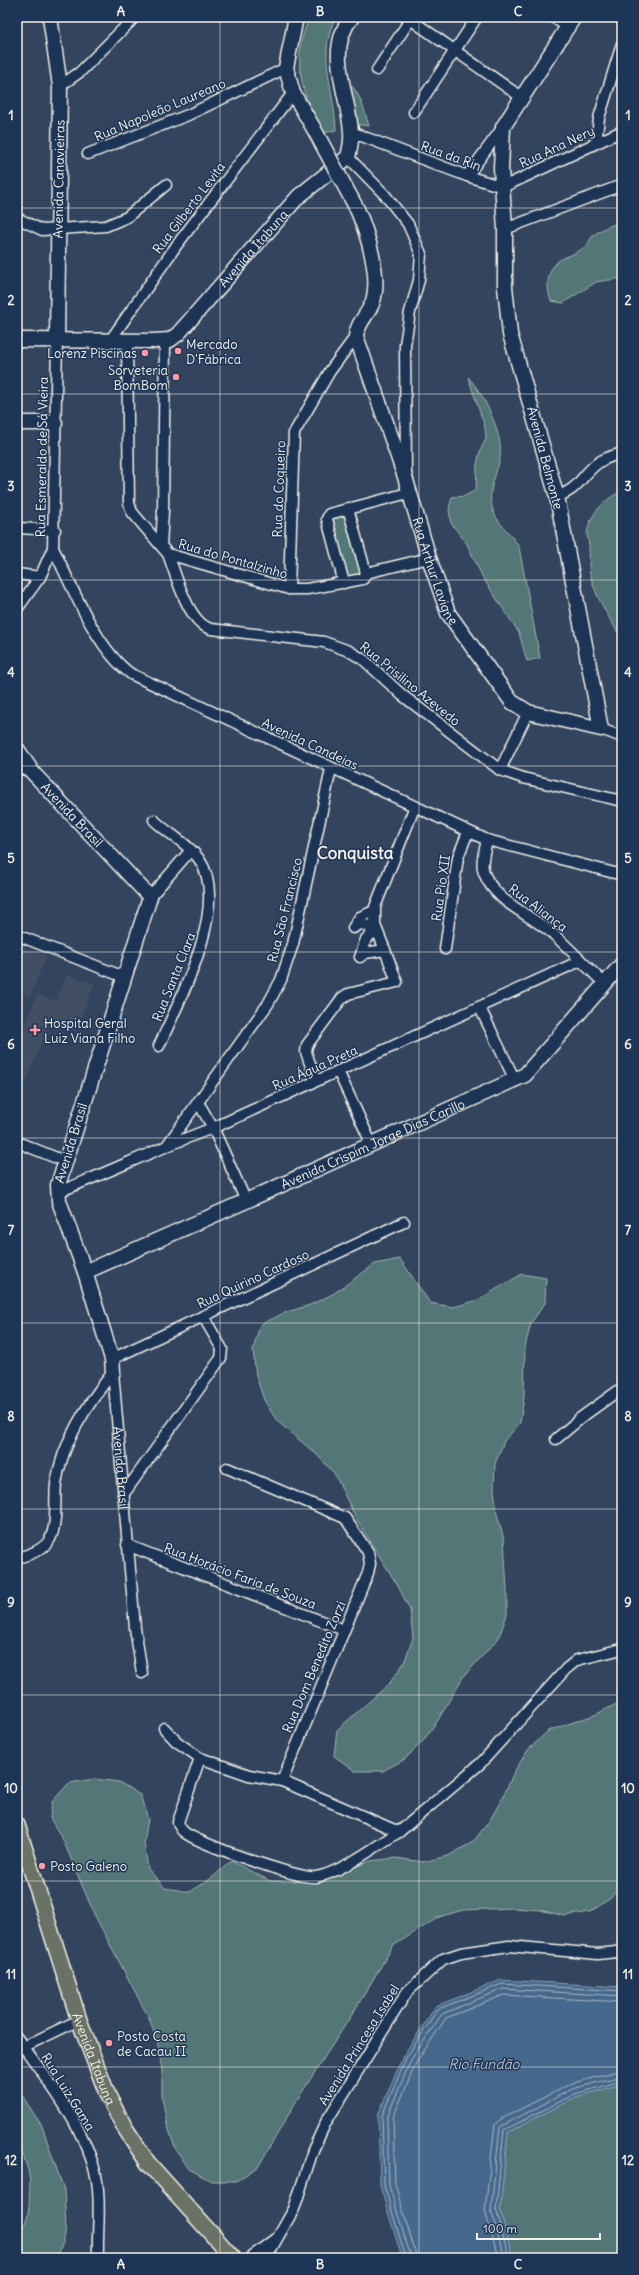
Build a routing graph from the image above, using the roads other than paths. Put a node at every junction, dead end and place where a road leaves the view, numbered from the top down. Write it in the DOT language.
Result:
graph roads {
  1 [pos="50,17"];
  2 [pos="135,17"];
  3 [pos="352,17"];
  4 [pos="477,17"];
  5 [pos="553,17"];
  6 [pos="411,18"];
  7 [pos="297,20"];
  8 [pos="571,22"];
  9 [pos="622,44"];
  10 [pos="453,50"];
  11 [pos="286,68"];
  12 [pos="377,70"];
  13 [pos="60,86"];
  14 [pos="293,93"];
  15 [pos="521,97"];
  16 [pos="414,112"];
  17 [pos="503,127"];
  18 [pos="622,131"];
  19 [pos="351,132"];
  20 [pos="596,143"];
  21 [pos="88,154"];
  22 [pos="348,157"];
  23 [pos="466,176"];
  24 [pos="166,185"];
  25 [pos="622,185"];
  26 [pos="503,186"];
  27 [pos="17,218"];
  28 [pos="58,229"];
  29 [pos="505,229"];
  30 [pos="356,336"];
  31 [pos="17,340"];
  32 [pos="57,341"];
  33 [pos="165,341"];
  34 [pos="109,342"];
  35 [pos="126,342"];
  36 [pos="17,423"];
  37 [pos="55,423"];
  38 [pos="622,453"];
  39 [pos="405,477"];
  40 [pos="408,493"];
  41 [pos="557,497"];
  42 [pos="348,508"];
  43 [pos="17,528"];
  44 [pos="55,530"];
  45 [pos="161,546"];
  46 [pos="53,548"];
  47 [pos="168,554"];
  48 [pos="429,558"];
  49 [pos="366,573"];
  50 [pos="17,574"];
  51 [pos="40,576"];
  52 [pos="344,583"];
  53 [pos="289,589"];
  54 [pos="17,609"];
  55 [pos="528,712"];
  56 [pos="601,728"];
  57 [pos="620,733"];
  58 [pos="17,749"];
  59 [pos="17,767"];
  60 [pos="331,769"];
  61 [pos="500,770"];
  62 [pos="33,773"];
  63 [pos="622,800"];
  64 [pos="415,806"];
  65 [pos="154,820"];
  66 [pos="468,832"];
  67 [pos="487,840"];
  68 [pos="191,850"];
  69 [pos="622,875"];
  70 [pos="150,897"];
  71 [pos="374,910"];
  72 [pos="17,935"];
  73 [pos="445,949"];
  74 [pos="385,950"];
  75 [pos="580,961"];
  76 [pos="622,964"];
  77 [pos="124,978"];
  78 [pos="605,984"];
  79 [pos="480,1008"];
  80 [pos="160,1046"];
  81 [pos="338,1071"];
  82 [pos="515,1080"];
  83 [pos="316,1081"];
  84 [pos="198,1102"];
  85 [pos="213,1128"];
  86 [pos="17,1142"];
  87 [pos="168,1144"];
  88 [pos="372,1145"];
  89 [pos="64,1161"];
  90 [pos="58,1192"];
  91 [pos="246,1201"];
  92 [pos="404,1222"];
  93 [pos="85,1272"];
  94 [pos="203,1316"];
  95 [pos="113,1366"];
  96 [pos="622,1388"];
  97 [pos="556,1439"];
  98 [pos="227,1468"];
  99 [pos="123,1495"];
  100 [pos="127,1545"];
  101 [pos="17,1558"];
  102 [pos="344,1630"];
  103 [pos="622,1649"];
  104 [pos="142,1673"];
  105 [pos="164,1728"];
  106 [pos="200,1758"];
  107 [pos="282,1781"];
  108 [pos="17,1825"];
  109 [pos="399,1832"];
  110 [pos="622,1949"];
  111 [pos="79,2020"];
  112 [pos="17,2038"];
  113 [pos="20,2048"];
  114 [pos="280,2236"];
  115 [pos="98,2258"];
  116 [pos="233,2258"];
  117 [pos="250,2258"];
  118 [pos="266,2258"];
  1 -- 13 [label="street, Avenida Canavieiras"];
  2 -- 13 [label="street"];
  3 -- 19 [label="street"];
  4 -- 10 [label="street"];
  5 -- 8 [label="street"];
  6 -- 10 [label="street"];
  6 -- 12 [label="street"];
  7 -- 11 [label="street"];
  8 -- 15 [label="street"];
  9 -- 20 [label="street"];
  10 -- 15 [label="street"];
  10 -- 16 [label="street"];
  11 -- 14 [label="street"];
  11 -- 21 [label="street, Rua Napoleão Laureano"];
  13 -- 28 [label="street, Avenida Canavieiras"];
  14 -- 30 [label="street, bridge"];
  14 -- 34 [label="street, Rua Gilberto Levita"];
  15 -- 17 [label="street"];
  17 -- 23 [label="street"];
  17 -- 26 [label="street, Avenida Belmonte"];
  18 -- 20 [label="street, Rua Ana Nery"];
  19 -- 22 [label="street"];
  19 -- 23 [label="street, Rua da Rin"];
  20 -- 26 [label="street, Rua Ana Nery"];
  22 -- 33 [label="street, Avenida Itabuna"];
  22 -- 39 [label="street"];
  23 -- 26 [label="street, Rua da Rin"];
  24 -- 28 [label="street"];
  25 -- 29 [label="street"];
  26 -- 29 [label="street, Avenida Belmonte"];
  27 -- 28 [label="street"];
  28 -- 32 [label="street, Avenida Canavieiras"];
  29 -- 41 [label="street, Avenida Belmonte"];
  30 -- 39 [label="street, Rua Arthur Lavigne"];
  30 -- 53 [label="street, Rua do Coqueiro"];
  31 -- 32 [label="street"];
  32 -- 34 [label="street"];
  32 -- 37 [label="street, Rua Esmeraldo de Sá Vieira"];
  33 -- 35 [label="street"];
  33 -- 45 [label="street"];
  34 -- 35 [label="street"];
  35 -- 45 [label="street, Rua do Pontalzinho"];
  36 -- 37 [label="street"];
  37 -- 44 [label="street, Rua Esmeraldo de Sá Vieira"];
  38 -- 41 [label="street"];
  39 -- 40 [label="street, Rua Arthur Lavigne"];
  40 -- 42 [label="street"];
  40 -- 48 [label="street, Rua Arthur Lavigne"];
  41 -- 56 [label="street, Avenida Belmonte"];
  42 -- 49 [label="street"];
  42 -- 52 [label="street"];
  43 -- 44 [label="street"];
  44 -- 46 [label="street, Rua Esmeraldo de Sá Vieira"];
  45 -- 47 [label="street, Rua do Pontalzinho"];
  46 -- 51 [label="street"];
  46 -- 60 [label="street, Avenida Candeias"];
  47 -- 53 [label="street, Rua do Pontalzinho"];
  47 -- 61 [label="street, Rua Prisilino Azevedo"];
  48 -- 49 [label="street"];
  48 -- 55 [label="street, Rua Arthur Lavigne"];
  49 -- 52 [label="street, Rua do Pontalzinho"];
  50 -- 51 [label="street"];
  51 -- 54 [label="street"];
  52 -- 53 [label="street, Rua do Pontalzinho"];
  55 -- 56 [label="street, Rua Arthur Lavigne"];
  55 -- 61 [label="street"];
  56 -- 57 [label="street"];
  58 -- 62 [label="street"];
  59 -- 62 [label="street, Avenida Brasil"];
  60 -- 64 [label="street, Avenida Candeias"];
  60 -- 84 [label="street, Rua São Francisco"];
  61 -- 63 [label="street, Rua Prisilino Azevedo"];
  62 -- 70 [label="street, Avenida Brasil"];
  64 -- 66 [label="street, Avenida Candeias"];
  64 -- 71 [label="street"];
  65 -- 68 [label="street, Rua Santa Clara"];
  66 -- 67 [label="street, Avenida Candeias"];
  66 -- 73 [label="street, Rua Pio XII"];
  67 -- 69 [label="street, Avenida Candeias"];
  67 -- 75 [label="street, Rua Aliança"];
  68 -- 70 [label="street"];
  68 -- 80 [label="street, Rua Santa Clara"];
  70 -- 77 [label="street, Avenida Brasil"];
  71 -- 74 [label="street"];
  71 -- 74 [label="street"];
  72 -- 77 [label="street"];
  74 -- 83 [label="street"];
  75 -- 78 [label="street, Rua Aliança"];
  75 -- 79 [label="street, Rua Água Preta"];
  76 -- 78 [label="street, Avenida Crispim Jorge Dias Carillo"];
  77 -- 89 [label="street, Avenida Brasil"];
  78 -- 82 [label="street, Avenida Crispim Jorge Dias Carillo"];
  79 -- 81 [label="street, Rua Água Preta"];
  79 -- 82 [label="street"];
  81 -- 83 [label="street, Rua Água Preta"];
  81 -- 88 [label="street"];
  82 -- 88 [label="street, Avenida Crispim Jorge Dias Carillo"];
  83 -- 85 [label="street, Rua Água Preta"];
  84 -- 85 [label="street"];
  84 -- 87 [label="street, Rua São Francisco"];
  85 -- 87 [label="street, Rua Água Preta"];
  85 -- 91 [label="street"];
  86 -- 89 [label="street"];
  87 -- 90 [label="street, Rua Água Preta"];
  88 -- 91 [label="street, Avenida Crispim Jorge Dias Carillo"];
  89 -- 90 [label="street, Avenida Brasil"];
  90 -- 93 [label="street, Avenida Brasil"];
  91 -- 93 [label="street, Avenida Crispim Jorge Dias Carillo"];
  92 -- 94 [label="street, Rua Quirino Cardoso"];
  93 -- 95 [label="street, Avenida Brasil"];
  94 -- 95 [label="street, Rua Quirino Cardoso"];
  94 -- 99 [label="street"];
  95 -- 99 [label="street, Avenida Brasil"];
  95 -- 101 [label="street"];
  96 -- 97 [label="street"];
  98 -- 102 [label="street, Rua Dom Benedito Zorzi"];
  99 -- 100 [label="street, Avenida Brasil"];
  100 -- 102 [label="street, Rua Horácio Faria de Souza"];
  100 -- 104 [label="street, Avenida Brasil"];
  102 -- 107 [label="street, Rua Dom Benedito Zorzi"];
  103 -- 109 [label="street"];
  105 -- 106 [label="street"];
  106 -- 107 [label="street"];
  106 -- 109 [label="street"];
  107 -- 109 [label="street"];
  108 -- 111 [label="main road, Avenida Itabuna"];
  110 -- 114 [label="street, Avenida Princesa Isabel"];
  111 -- 113 [label="street"];
  111 -- 116 [label="main road, Avenida Itabuna"];
  112 -- 113 [label="street, Rua Luiz Gama"];
  113 -- 115 [label="street, Rua Luiz Gama"];
  114 -- 117 [label="street, Avenida Princesa Isabel"];
  114 -- 118 [label="street, Avenida Princesa Isabel"];
}
